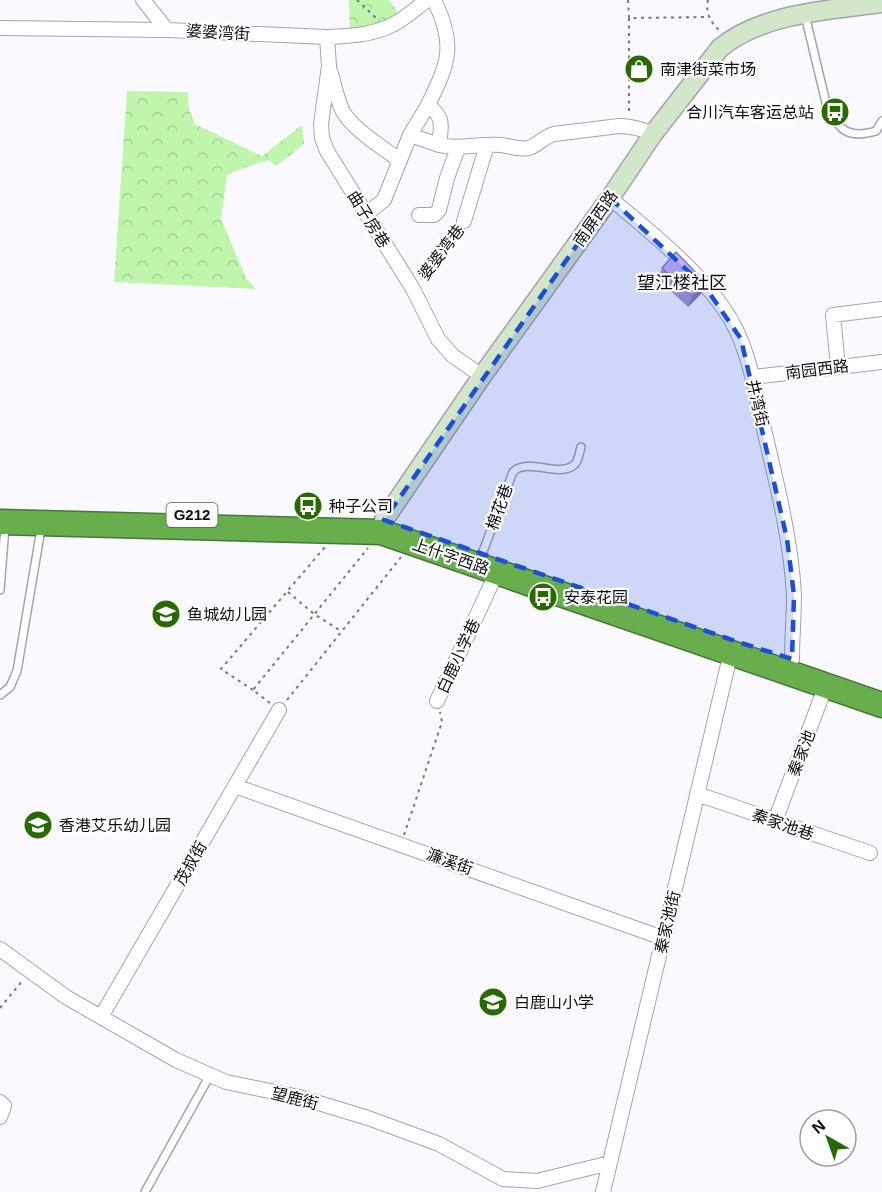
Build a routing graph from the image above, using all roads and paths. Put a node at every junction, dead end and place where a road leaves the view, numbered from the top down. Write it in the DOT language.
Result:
graph roads {
  1 [pos="143,0"];
  2 [pos="357,0"];
  3 [pos="427,0"];
  4 [pos="434,0"];
  5 [pos="628,0"];
  6 [pos="708,0"];
  7 [pos="882,3"];
  8 [pos="805,13"];
  9 [pos="710,17"];
  10 [pos="629,18"];
  11 [pos="0,28"];
  12 [pos="385,28"];
  13 [pos="167,30"];
  14 [pos="327,37"];
  15 [pos="730,39"];
  16 [pos="329,66"];
  17 [pos="428,105"];
  18 [pos="882,121"];
  19 [pos="629,126"];
  20 [pos="653,134"];
  21 [pos="410,135"];
  22 [pos="488,145"];
  23 [pos="439,146"];
  24 [pos="458,148"];
  25 [pos="399,160"];
  26 [pos="610,198"];
  27 [pos="366,214"];
  28 [pos="419,215"];
  29 [pos="464,221"];
  30 [pos="412,290"];
  31 [pos="882,309"];
  32 [pos="882,362"];
  33 [pos="838,367"];
  34 [pos="482,375"];
  35 [pos="753,376"];
  36 [pos="581,447"];
  37 [pos="2,518"];
  38 [pos="42,523"];
  39 [pos="383,526"];
  40 [pos="339,531"];
  41 [pos="412,543"];
  42 [pos="490,563"];
  43 [pos="0,590"];
  44 [pos="287,591"];
  45 [pos="314,614"];
  46 [pos="341,632"];
  47 [pos="731,652"];
  48 [pos="792,659"];
  49 [pos="826,685"];
  50 [pos="882,688"];
  51 [pos="253,690"];
  52 [pos="0,695"];
  53 [pos="437,701"];
  54 [pos="882,705"];
  55 [pos="279,710"];
  56 [pos="235,786"];
  57 [pos="697,794"];
  58 [pos="775,821"];
  59 [pos="402,844"];
  60 [pos="870,853"];
  61 [pos="663,938"];
  62 [pos="0,949"];
  63 [pos="31,971"];
  64 [pos="0,1008"];
  65 [pos="100,1017"];
  66 [pos="210,1075"];
  67 [pos="0,1102"];
  68 [pos="0,1117"];
  69 [pos="610,1163"];
  70 [pos="145,1192"];
  71 [pos="603,1192"];
  1 -- 13 [label="street"];
  2 -- 12 [label="path"];
  3 -- 12 [label="street, 婆婆湾街"];
  4 -- 17 [label="street"];
  5 -- 10 [label="path"];
  6 -- 9 [label="path"];
  7 -- 8 [label="street, 南屏西路"];
  8 -- 15 [label="street, 南屏西路"];
  8 -- 18 [label="lane"];
  9 -- 10 [label="path"];
  9 -- 15 [label="path"];
  10 -- 19 [label="path"];
  11 -- 13 [label="street, 婆婆湾街"];
  12 -- 14 [label="street, 婆婆湾街"];
  13 -- 14 [label="street, 婆婆湾街"];
  14 -- 16 [label="street, 曲子房巷"];
  15 -- 20 [label="street, 南屏西路"];
  16 -- 25 [label="street"];
  16 -- 27 [label="street, 曲子房巷"];
  17 -- 21 [label="street"];
  17 -- 23 [label="street"];
  19 -- 20 [label="street"];
  19 -- 22 [label="street"];
  20 -- 26 [label="street, 南屏西路"];
  21 -- 23 [label="street"];
  21 -- 25 [label="street"];
  22 -- 24 [label="street"];
  22 -- 29 [label="street, 婆婆湾巷"];
  23 -- 24 [label="street"];
  24 -- 28 [label="street"];
  25 -- 27 [label="street"];
  26 -- 34 [label="street, 南屏西路"];
  26 -- 35 [label="street, 井湾街"];
  27 -- 30 [label="street, 曲子房巷"];
  29 -- 30 [label="path, 婆婆湾巷"];
  30 -- 34 [label="street, 曲子房巷"];
  31 -- 33 [label="street"];
  32 -- 33 [label="street, 南园西路"];
  33 -- 35 [label="street, 南园西路"];
  34 -- 39 [label="street, 南屏西路"];
  35 -- 48 [label="street, 井湾街"];
  36 -- 42 [label="lane, 棉花巷"];
  37 -- 38 [label="highway, 上什字西路 / G212"];
  37 -- 39 [label="highway, 上什字西路 / G212"];
  37 -- 43 [label="lane"];
  38 -- 40 [label="highway, 上什字西路 / G212"];
  38 -- 52 [label="lane"];
  39 -- 40 [label="highway, 上什字西路 / G212"];
  39 -- 41 [label="highway, 上什字西路 / G212"];
  39 -- 42 [label="highway, 上什字西路 / G212"];
  39 -- 45 [label="path"];
  40 -- 44 [label="path"];
  41 -- 42 [label="highway, 上什字西路 / G212"];
  41 -- 46 [label="path"];
  42 -- 47 [label="highway, 上什字西路 / G212"];
  42 -- 48 [label="highway, 上什字西路 / G212"];
  42 -- 53 [label="street, 白鹿小学巷"];
  44 -- 45 [label="path"];
  44 -- 51 [label="path"];
  45 -- 46 [label="path"];
  45 -- 51 [label="path"];
  46 -- 55 [label="path"];
  47 -- 49 [label="highway, 上什字西路 / G212"];
  47 -- 57 [label="street, 秦家池街"];
  48 -- 50 [label="highway, 上什字西路 / G212"];
  49 -- 54 [label="highway, 上什字西路 / G212"];
  49 -- 58 [label="street, 秦家池"];
  51 -- 55 [label="path"];
  53 -- 59 [label="path, 白鹿小学巷"];
  55 -- 56 [label="street, 茂叔街"];
  56 -- 59 [label="street, 濂溪街"];
  56 -- 65 [label="street, 茂叔街"];
  57 -- 58 [label="street, 秦家池巷"];
  57 -- 61 [label="street, 秦家池街"];
  58 -- 60 [label="street, 秦家池巷"];
  59 -- 61 [label="street, 濂溪街"];
  61 -- 69 [label="street, 秦家池街"];
  62 -- 63 [label="street, 望鹿街"];
  63 -- 64 [label="path"];
  63 -- 65 [label="street, 望鹿街"];
  65 -- 66 [label="street, 望鹿街"];
  66 -- 69 [label="street, 望鹿街"];
  66 -- 70 [label="lane"];
  67 -- 68 [label="street"];
  69 -- 71 [label="street, 秦家池街"];
}
